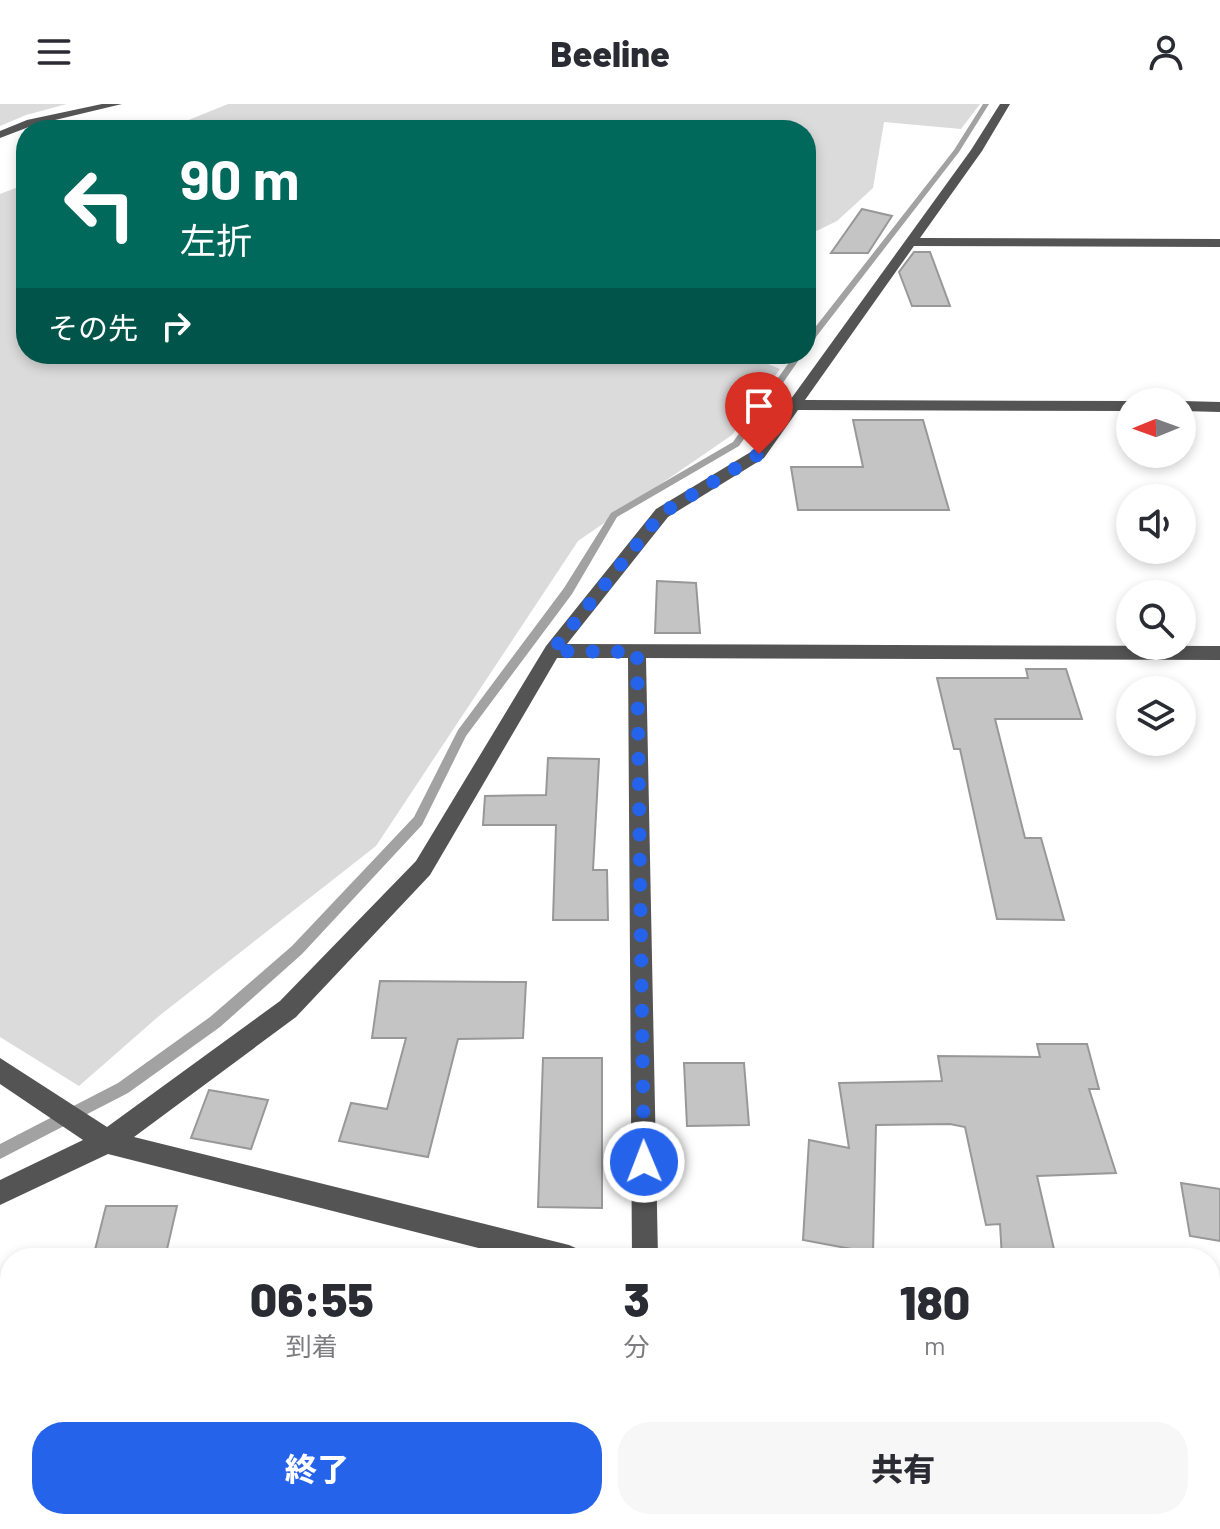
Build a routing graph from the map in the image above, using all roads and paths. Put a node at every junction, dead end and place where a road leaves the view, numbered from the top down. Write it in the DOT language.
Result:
graph roads {
  1 [pos="117,104"];
  2 [pos="1005,104"];
  3 [pos="41,120"];
  4 [pos="911,242"];
  5 [pos="1220,243"];
  6 [pos="794,405"];
  7 [pos="1116,406"];
  8 [pos="1196,406"];
  9 [pos="1220,407"];
  10 [pos="552,651"];
  11 [pos="637,652"];
  12 [pos="1220,653"];
  13 [pos="0,1070"];
  14 [pos="107,1142"];
  15 [pos="0,1193"];
  16 [pos="491,1248"];
  17 [pos="645,1248"];
  1 -- 3 [label="street"];
  2 -- 4 [label="street"];
  4 -- 5 [label="street"];
  4 -- 6 [label="street"];
  6 -- 7 [label="street"];
  6 -- 10 [label="street"];
  8 -- 9 [label="street"];
  10 -- 11 [label="street"];
  10 -- 14 [label="street"];
  11 -- 12 [label="street"];
  11 -- 17 [label="street"];
  13 -- 14 [label="street"];
  14 -- 15 [label="street"];
  14 -- 16 [label="street"];
}
